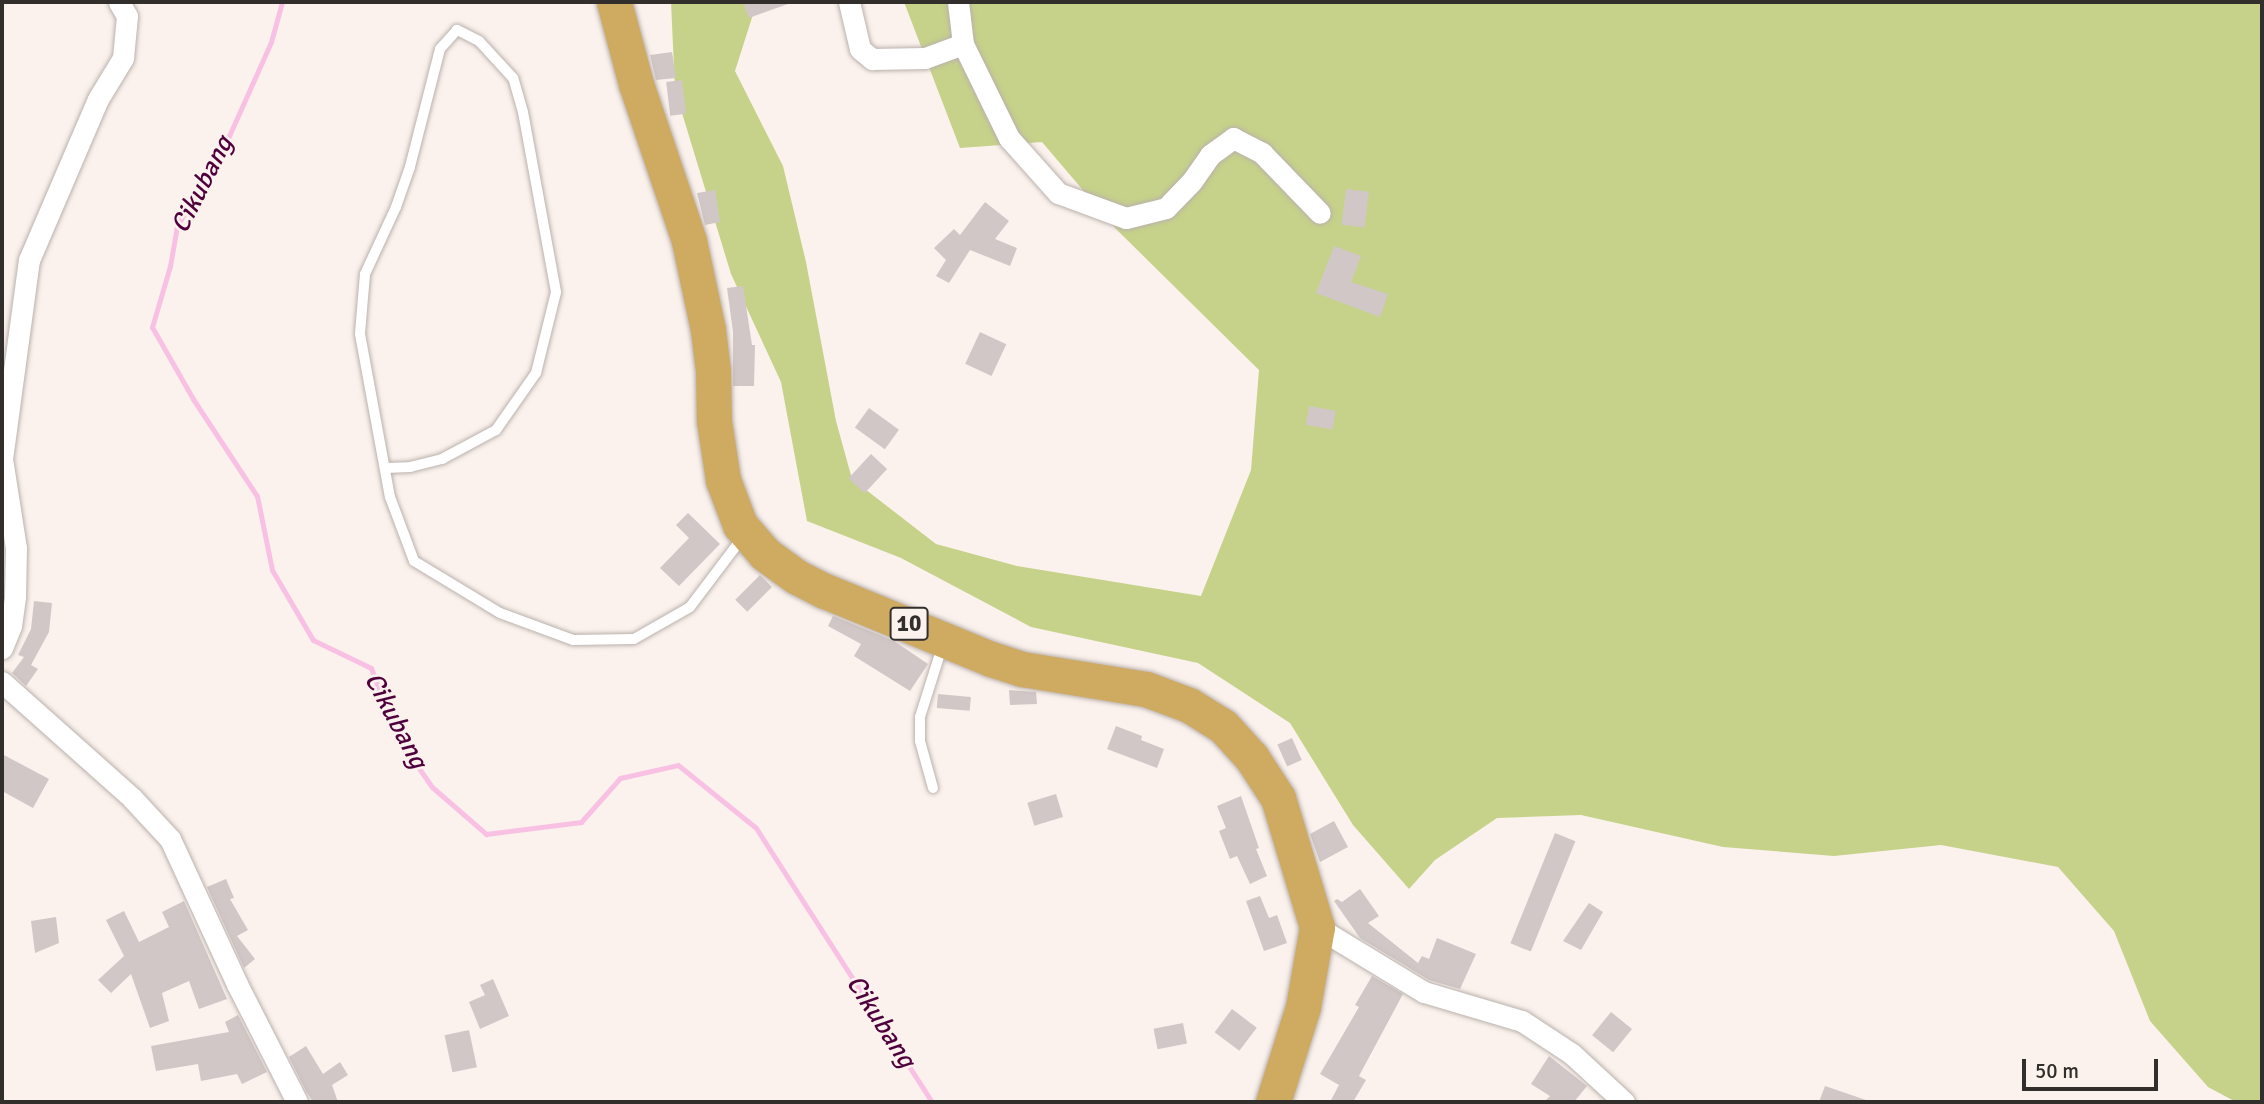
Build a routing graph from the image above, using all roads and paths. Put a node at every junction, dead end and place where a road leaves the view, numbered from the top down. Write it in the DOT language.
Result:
graph roads {
  1 [pos="119,2"];
  2 [pos="614,2"];
  3 [pos="849,2"];
  4 [pos="958,2"];
  5 [pos="963,44"];
  6 [pos="1320,212"];
  7 [pos="385,468"];
  8 [pos="747,532"];
  9 [pos="945,638"];
  10 [pos="2,648"];
  11 [pos="2,682"];
  12 [pos="933,789"];
  13 [pos="1317,928"];
  14 [pos="297,1102"];
  15 [pos="1273,1102"];
  16 [pos="1624,1102"];
  1 -- 10 [label="street"];
  2 -- 8 [label="highway, 10"];
  3 -- 5 [label="street"];
  4 -- 5 [label="street"];
  5 -- 6 [label="street"];
  7 -- 7 [label="lane"];
  7 -- 8 [label="lane"];
  8 -- 9 [label="highway, 10"];
  9 -- 12 [label="lane"];
  9 -- 13 [label="highway, 10"];
  11 -- 14 [label="street"];
  13 -- 15 [label="highway, 10"];
  13 -- 16 [label="street"];
}
